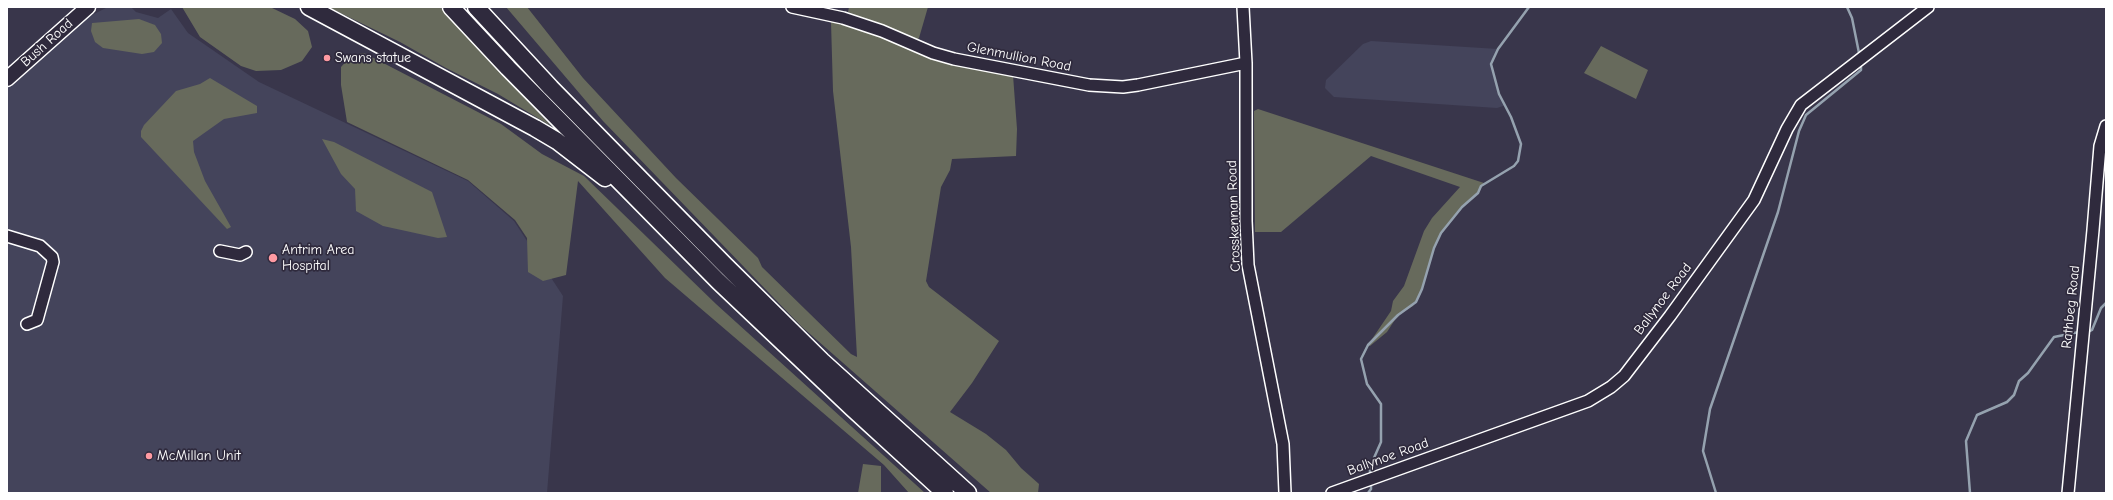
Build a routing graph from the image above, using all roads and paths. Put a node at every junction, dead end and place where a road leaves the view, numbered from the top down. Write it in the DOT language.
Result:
graph roads {
  1 [pos="88,7"];
  2 [pos="309,7"];
  3 [pos="451,7"];
  4 [pos="476,7"];
  5 [pos="487,7"];
  6 [pos="792,7"];
  7 [pos="1243,7"];
  8 [pos="1928,7"];
  9 [pos="1246,63"];
  10 [pos="7,79"];
  11 [pos="551,88"];
  12 [pos="2106,126"];
  13 [pos="645,206"];
  14 [pos="7,236"];
  15 [pos="220,251"];
  16 [pos="246,252"];
  17 [pos="27,324"];
  18 [pos="945,493"];
  19 [pos="968,493"];
  20 [pos="1285,493"];
  21 [pos="1332,493"];
  22 [pos="2068,493"];
  1 -- 10 [label="main road, Bush Road"];
  2 -- 13 [label="highway"];
  3 -- 13 [label="highway"];
  4 -- 11 [label="highway"];
  5 -- 11 [label="highway"];
  6 -- 9 [label="street, Glenmullion Road"];
  7 -- 9 [label="street, Crosskennan Road"];
  8 -- 21 [label="street, Ballynoe Road"];
  9 -- 20 [label="street, Crosskennan Road"];
  11 -- 19 [label="highway"];
  12 -- 22 [label="street, Rathbeg Road"];
  13 -- 18 [label="highway"];
  14 -- 17 [label="street"];
  15 -- 16 [label="street"];
}
